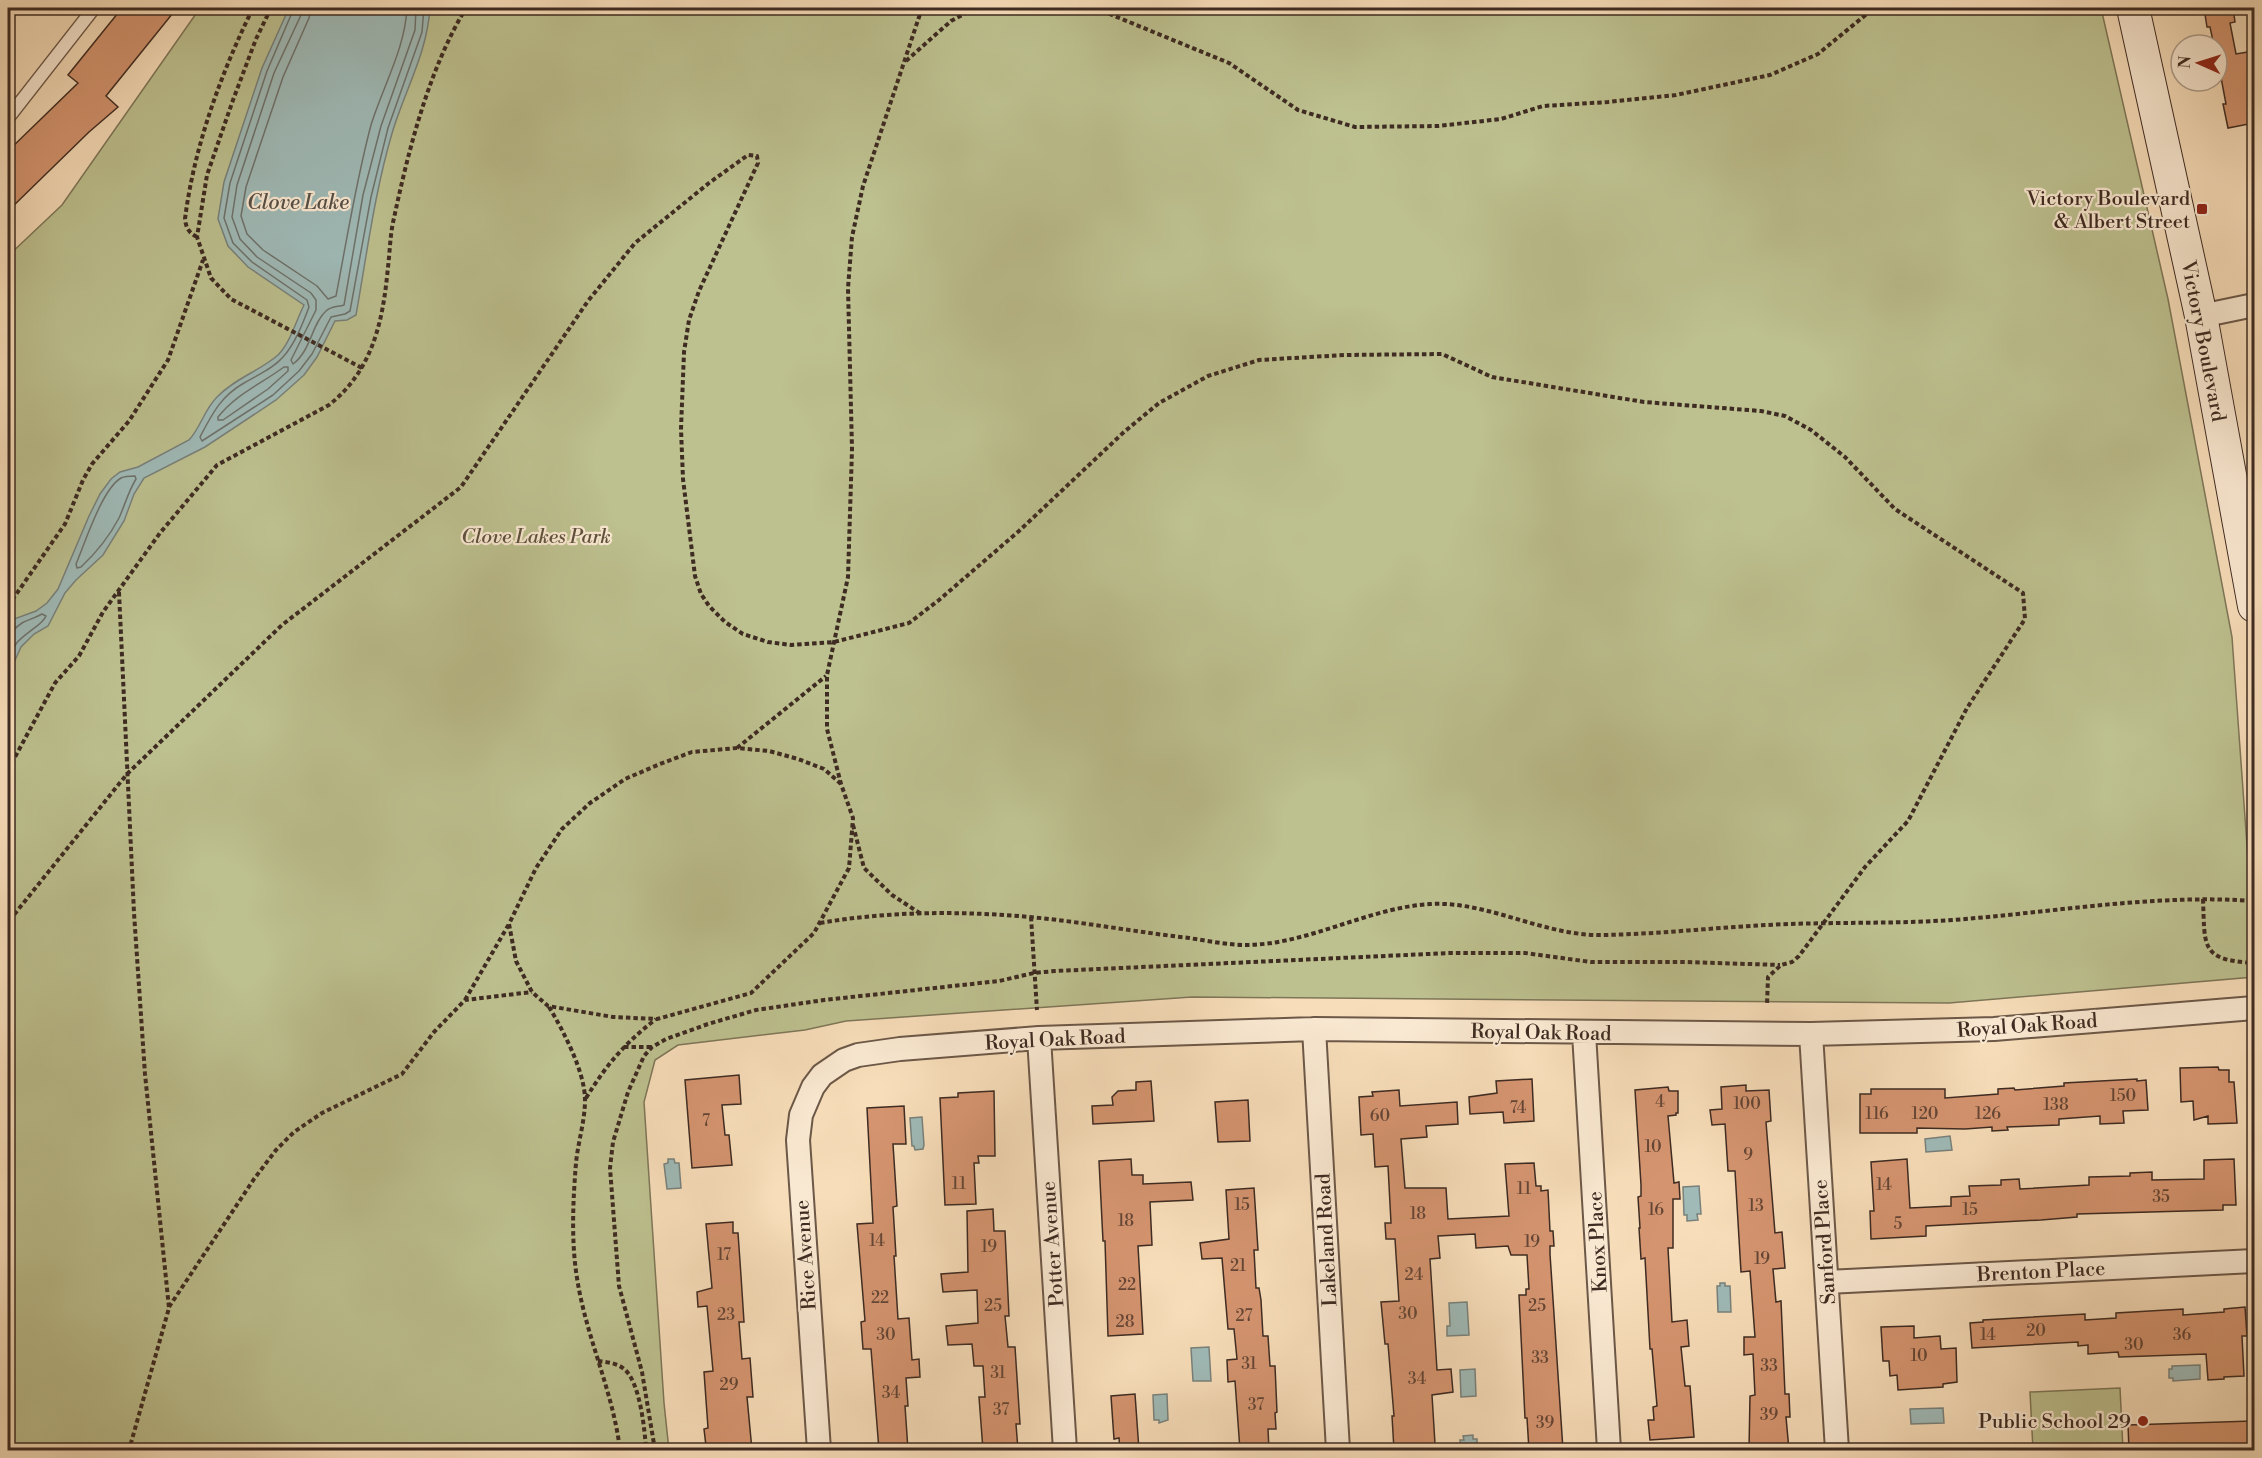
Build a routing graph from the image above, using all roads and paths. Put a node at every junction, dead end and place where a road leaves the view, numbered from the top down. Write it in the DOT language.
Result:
graph roads {
  1 [pos="94,8"];
  2 [pos="253,8"];
  3 [pos="271,8"];
  4 [pos="466,8"];
  5 [pos="922,8"];
  6 [pos="975,8"];
  7 [pos="1095,8"];
  8 [pos="1874,8"];
  9 [pos="2133,8"];
  10 [pos="905,62"];
  11 [pos="8,118"];
  12 [pos="197,237"];
  13 [pos="203,259"];
  14 [pos="2254,305"];
  15 [pos="2201,316"];
  16 [pos="362,368"];
  17 [pos="118,590"];
  18 [pos="8,606"];
  19 [pos="2254,606"];
  20 [pos="834,642"];
  21 [pos="827,675"];
  22 [pos="737,747"];
  23 [pos="8,770"];
  24 [pos="127,774"];
  25 [pos="841,784"];
  26 [pos="852,821"];
  27 [pos="2203,899"];
  28 [pos="2254,902"];
  29 [pos="921,914"];
  30 [pos="1031,917"];
  31 [pos="819,923"];
  32 [pos="509,924"];
  33 [pos="1822,924"];
  34 [pos="8,928"];
  35 [pos="2254,963"];
  36 [pos="532,992"];
  37 [pos="465,1000"];
  38 [pos="1767,1005"];
  39 [pos="548,1006"];
  40 [pos="2254,1008"];
  41 [pos="1037,1010"];
  42 [pos="657,1019"];
  43 [pos="1314,1029"];
  44 [pos="1584,1033"];
  45 [pos="1811,1034"];
  46 [pos="1039,1038"];
  47 [pos="623,1047"];
  48 [pos="652,1047"];
  49 [pos="831,1068"];
  50 [pos="585,1098"];
  51 [pos="2254,1261"];
  52 [pos="1827,1282"];
  53 [pos="168,1308"];
  54 [pos="598,1361"];
  55 [pos="129,1450"];
  56 [pos="620,1450"];
  57 [pos="646,1450"];
  58 [pos="819,1450"];
  59 [pos="1065,1450"];
  60 [pos="1338,1450"];
  61 [pos="1609,1450"];
  62 [pos="1838,1450"];
  1 -- 11 [label="lane"];
  2 -- 12 [label="path"];
  3 -- 12 [label="path"];
  4 -- 16 [label="path"];
  5 -- 10 [label="path"];
  6 -- 10 [label="path"];
  7 -- 8 [label="path"];
  9 -- 15 [label="main road, Victory Boulevard"];
  10 -- 20 [label="path"];
  12 -- 13 [label="path"];
  13 -- 16 [label="path"];
  13 -- 18 [label="path"];
  14 -- 15 [label="street"];
  15 -- 19 [label="main road, Victory Boulevard"];
  16 -- 17 [label="path"];
  17 -- 23 [label="path"];
  17 -- 24 [label="path"];
  20 -- 21 [label="path"];
  20 -- 24 [label="path"];
  20 -- 33 [label="path"];
  21 -- 22 [label="path"];
  21 -- 25 [label="path"];
  22 -- 25 [label="path"];
  22 -- 32 [label="path"];
  24 -- 34 [label="path"];
  24 -- 53 [label="path"];
  25 -- 26 [label="path"];
  26 -- 29 [label="path"];
  26 -- 31 [label="path"];
  27 -- 28 [label="path"];
  27 -- 33 [label="path"];
  27 -- 35 [label="path"];
  29 -- 30 [label="path"];
  29 -- 31 [label="path"];
  30 -- 33 [label="path"];
  30 -- 41 [label="path"];
  31 -- 42 [label="path"];
  32 -- 36 [label="path"];
  32 -- 37 [label="path"];
  33 -- 38 [label="path"];
  36 -- 37 [label="path"];
  36 -- 39 [label="path"];
  37 -- 53 [label="path"];
  39 -- 42 [label="path"];
  39 -- 50 [label="path"];
  40 -- 45 [label="street, Royal Oak Road"];
  42 -- 47 [label="path"];
  43 -- 44 [label="street, Royal Oak Road"];
  43 -- 46 [label="street, Royal Oak Road"];
  43 -- 60 [label="street, Lakeland Road"];
  44 -- 45 [label="street, Royal Oak Road"];
  44 -- 61 [label="street, Knox Place"];
  45 -- 52 [label="street, Sanford Place"];
  46 -- 49 [label="street, Royal Oak Road"];
  46 -- 59 [label="street, Potter Avenue"];
  47 -- 48 [label="path"];
  47 -- 50 [label="path"];
  49 -- 58 [label="street, Rice Avenue"];
  50 -- 54 [label="path"];
  51 -- 52 [label="street, Brenton Place"];
  52 -- 62 [label="street, Sanford Place"];
  53 -- 55 [label="path"];
  54 -- 56 [label="path"];
  54 -- 57 [label="path"];
}
